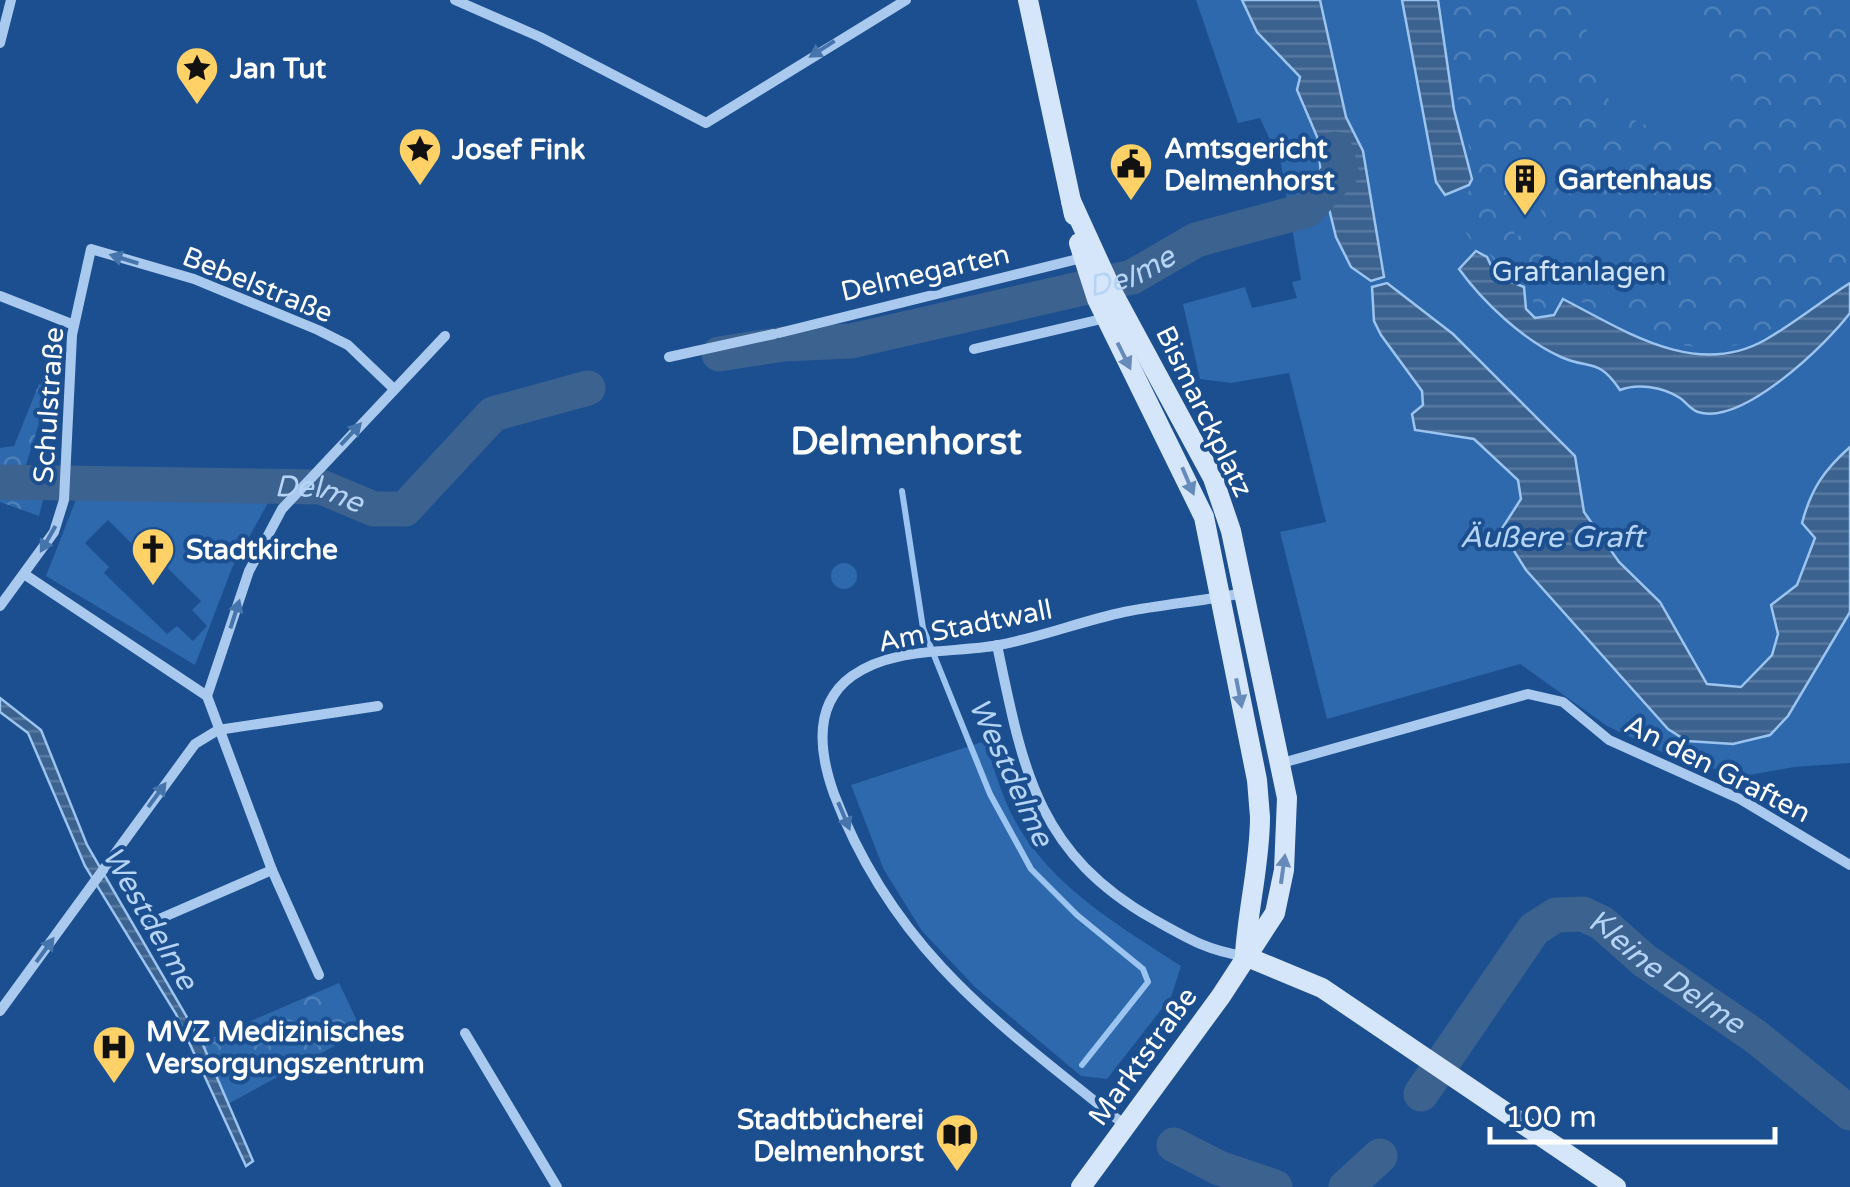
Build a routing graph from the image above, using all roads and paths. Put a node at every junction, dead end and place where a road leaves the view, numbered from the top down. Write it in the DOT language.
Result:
graph roads {
  1 [pos="11,0"];
  2 [pos="455,0"];
  3 [pos="906,0"];
  4 [pos="1028,0"];
  5 [pos="0,43"];
  6 [pos="91,250"];
  7 [pos="1090,266"];
  8 [pos="0,296"];
  9 [pos="1110,307"];
  10 [pos="74,326"];
  11 [pos="445,336"];
  12 [pos="974,349"];
  13 [pos="669,357"];
  14 [pos="393,388"];
  15 [pos="24,574"];
  16 [pos="1244,593"];
  17 [pos="1220,598"];
  18 [pos="0,606"];
  19 [pos="997,645"];
  20 [pos="207,696"];
  21 [pos="378,706"];
  22 [pos="218,730"];
  23 [pos="1282,763"];
  24 [pos="108,863"];
  25 [pos="1850,864"];
  26 [pos="272,870"];
  27 [pos="1246,956"];
  28 [pos="320,975"];
  29 [pos="0,1011"];
  30 [pos="465,1033"];
  31 [pos="1134,1114"];
  32 [pos="557,1187"];
  33 [pos="1081,1187"];
  34 [pos="1616,1187"];
  1 -- 5 [label="street"];
  3 -- 2 [label="street, one-way"];
  4 -- 7 [label="main road"];
  6 -- 10 [label="street, Schulstraße"];
  14 -- 6 [label="street, Bebelstraße, one-way"];
  7 -- 9 [label="main road"];
  7 -- 13 [label="street, Delmegarten"];
  8 -- 10 [label="street"];
  9 -- 12 [label="street"];
  9 -- 16 [label="main road, Bismarckplatz"];
  9 -- 17 [label="main road, Bismarckplatz, one-way"];
  10 -- 15 [label="street, Schulstraße, one-way"];
  11 -- 14 [label="street"];
  20 -- 14 [label="street, one-way"];
  15 -- 18 [label="street, Schulstraße"];
  15 -- 20 [label="street"];
  16 -- 17 [label="street, Am Stadtwall"];
  16 -- 23 [label="main road, Bismarckplatz"];
  17 -- 19 [label="street, Am Stadtwall"];
  17 -- 27 [label="main road, Bismarckplatz, one-way"];
  19 -- 27 [label="street"];
  19 -- 31 [label="street, Am Stadtwall, one-way"];
  20 -- 22 [label="street"];
  21 -- 22 [label="street"];
  24 -- 22 [label="street, one-way"];
  22 -- 26 [label="street"];
  23 -- 25 [label="street, An den Graften"];
  27 -- 23 [label="main road, Marktstraße, one-way"];
  24 -- 26 [label="street"];
  29 -- 24 [label="street, one-way"];
  26 -- 28 [label="street"];
  27 -- 31 [label="main road, Marktstraße"];
  27 -- 34 [label="main road"];
  30 -- 32 [label="street"];
  31 -- 33 [label="main road, Marktstraße"];
}
